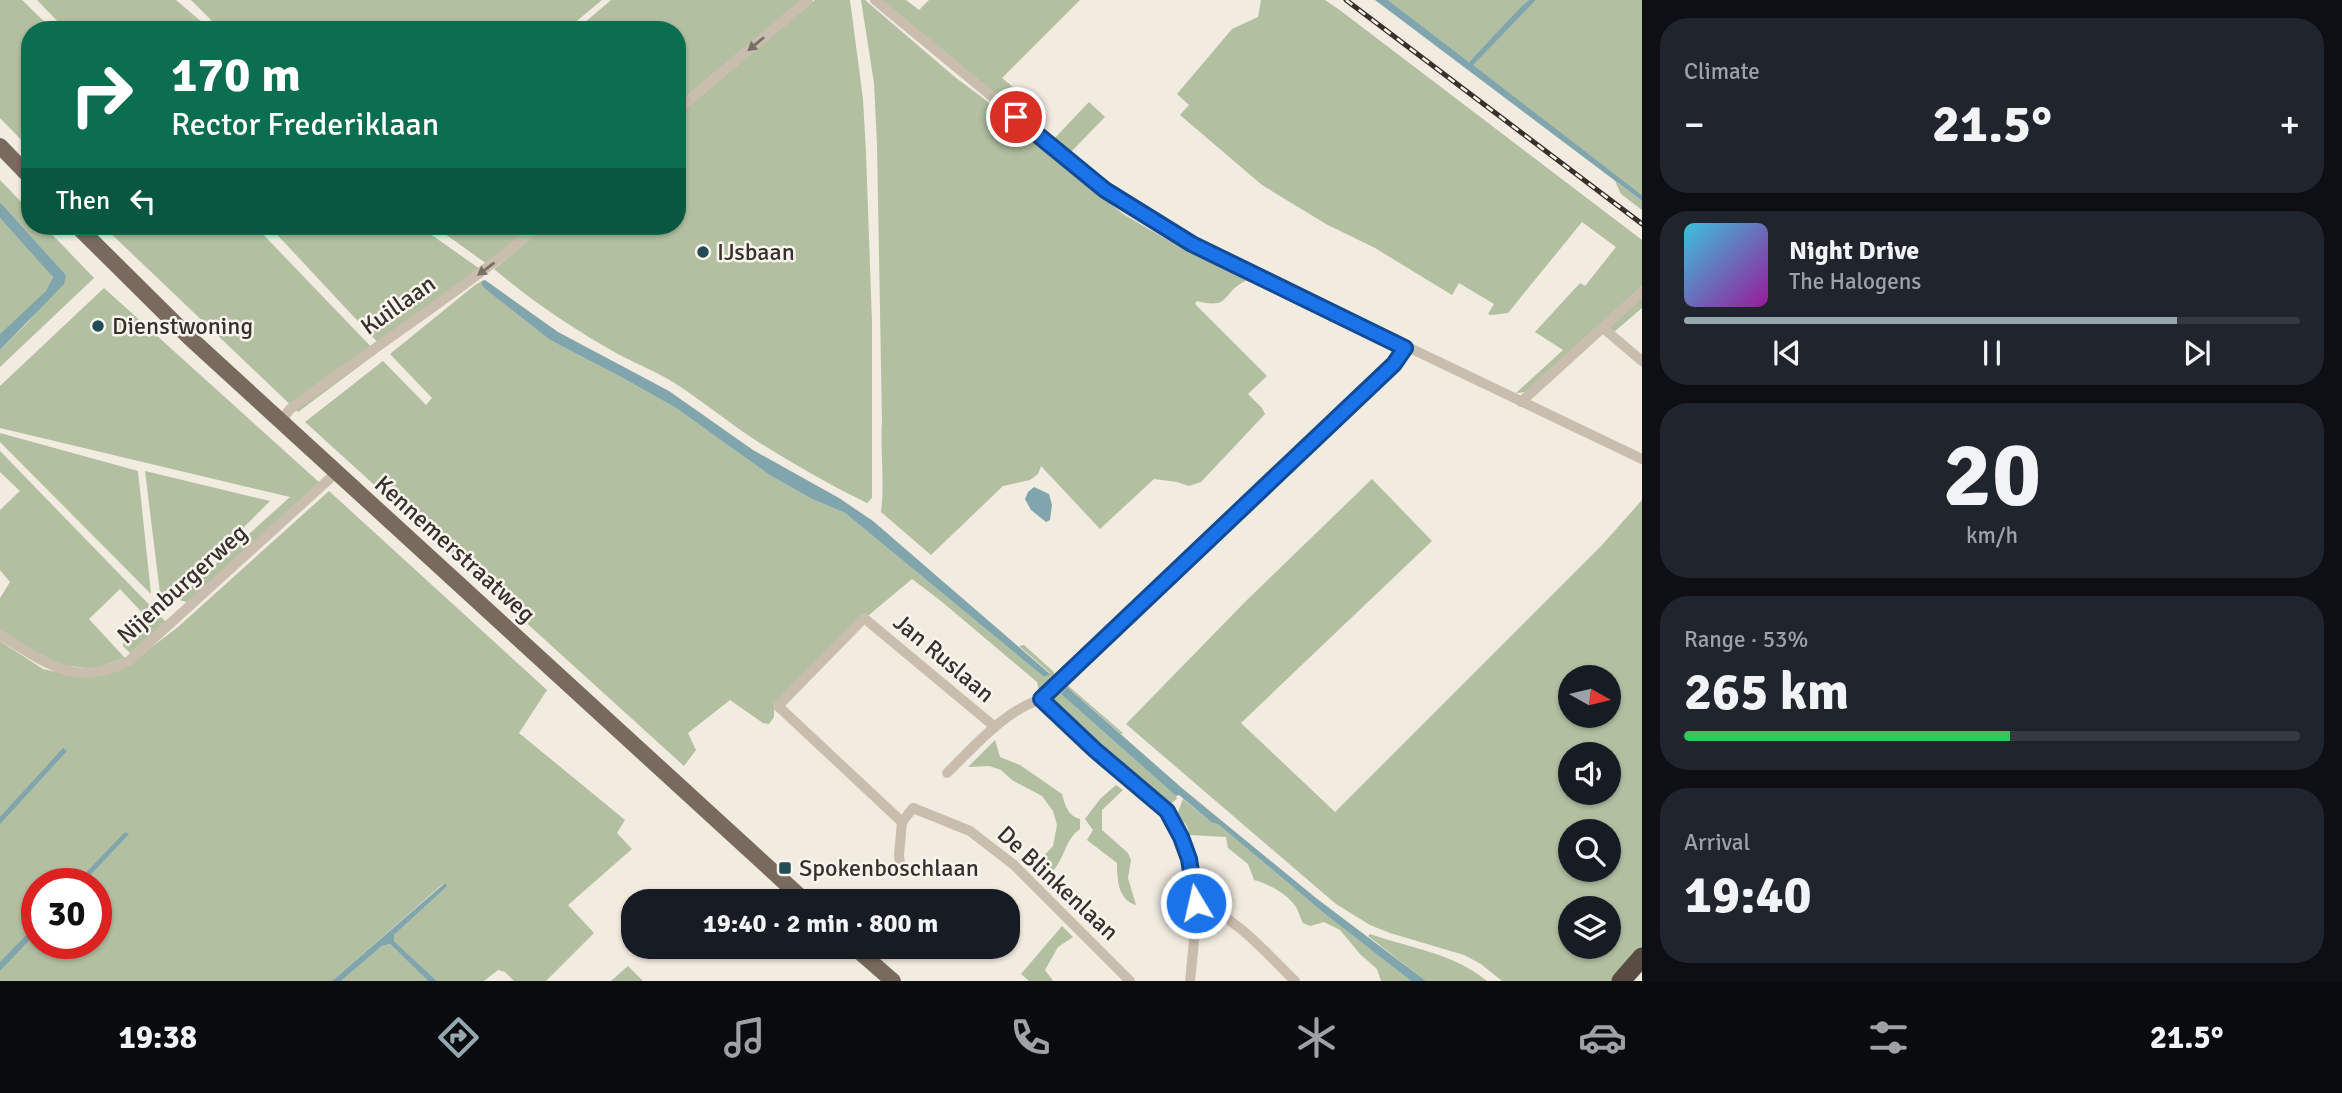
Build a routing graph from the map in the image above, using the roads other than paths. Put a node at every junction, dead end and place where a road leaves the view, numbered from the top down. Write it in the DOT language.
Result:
graph roads {
  1 [pos="808,0"];
  2 [pos="875,0"];
  3 [pos="686,102"];
  4 [pos="0,146"];
  5 [pos="21,168"];
  6 [pos="86,235"];
  7 [pos="528,235"];
  8 [pos="1642,292"];
  9 [pos="1603,328"];
  10 [pos="1405,348"];
  11 [pos="1642,361"];
  12 [pos="1521,402"];
  13 [pos="286,414"];
  14 [pos="1642,459"];
  15 [pos="337,472"];
  16 [pos="0,635"];
  17 [pos="1041,699"];
  18 [pos="995,727"];
  19 [pos="947,773"];
  20 [pos="902,822"];
  21 [pos="901,873"];
  22 [pos="792,889"];
  23 [pos="1196,903"];
  24 [pos="1642,957"];
  25 [pos="868,959"];
  26 [pos="893,981"];
  27 [pos="1130,981"];
  28 [pos="1190,981"];
  29 [pos="1295,981"];
  30 [pos="1621,981"];
  1 -- 3 [label="street, one-way"];
  2 -- 10 [label="street"];
  4 -- 5 [label="main road"];
  6 -- 13 [label="main road, Kennemerstraatweg"];
  7 -- 13 [label="street, Kuillaan, one-way"];
  8 -- 9 [label="street"];
  9 -- 11 [label="street"];
  9 -- 12 [label="street"];
  10 -- 12 [label="street"];
  10 -- 17 [label="street"];
  12 -- 14 [label="street"];
  13 -- 15 [label="main road, Kennemerstraatweg"];
  15 -- 16 [label="street, Nijenburgerweg"];
  15 -- 22 [label="main road, Kennemerstraatweg"];
  17 -- 18 [label="street"];
  17 -- 23 [label="street"];
  18 -- 19 [label="street"];
  18 -- 20 [label="street, Jan Ruslaan"];
  20 -- 21 [label="street"];
  20 -- 27 [label="street, De Blinkenlaan"];
  23 -- 28 [label="street"];
  23 -- 29 [label="street"];
  24 -- 30 [label="highway"];
  25 -- 26 [label="main road"];
}
